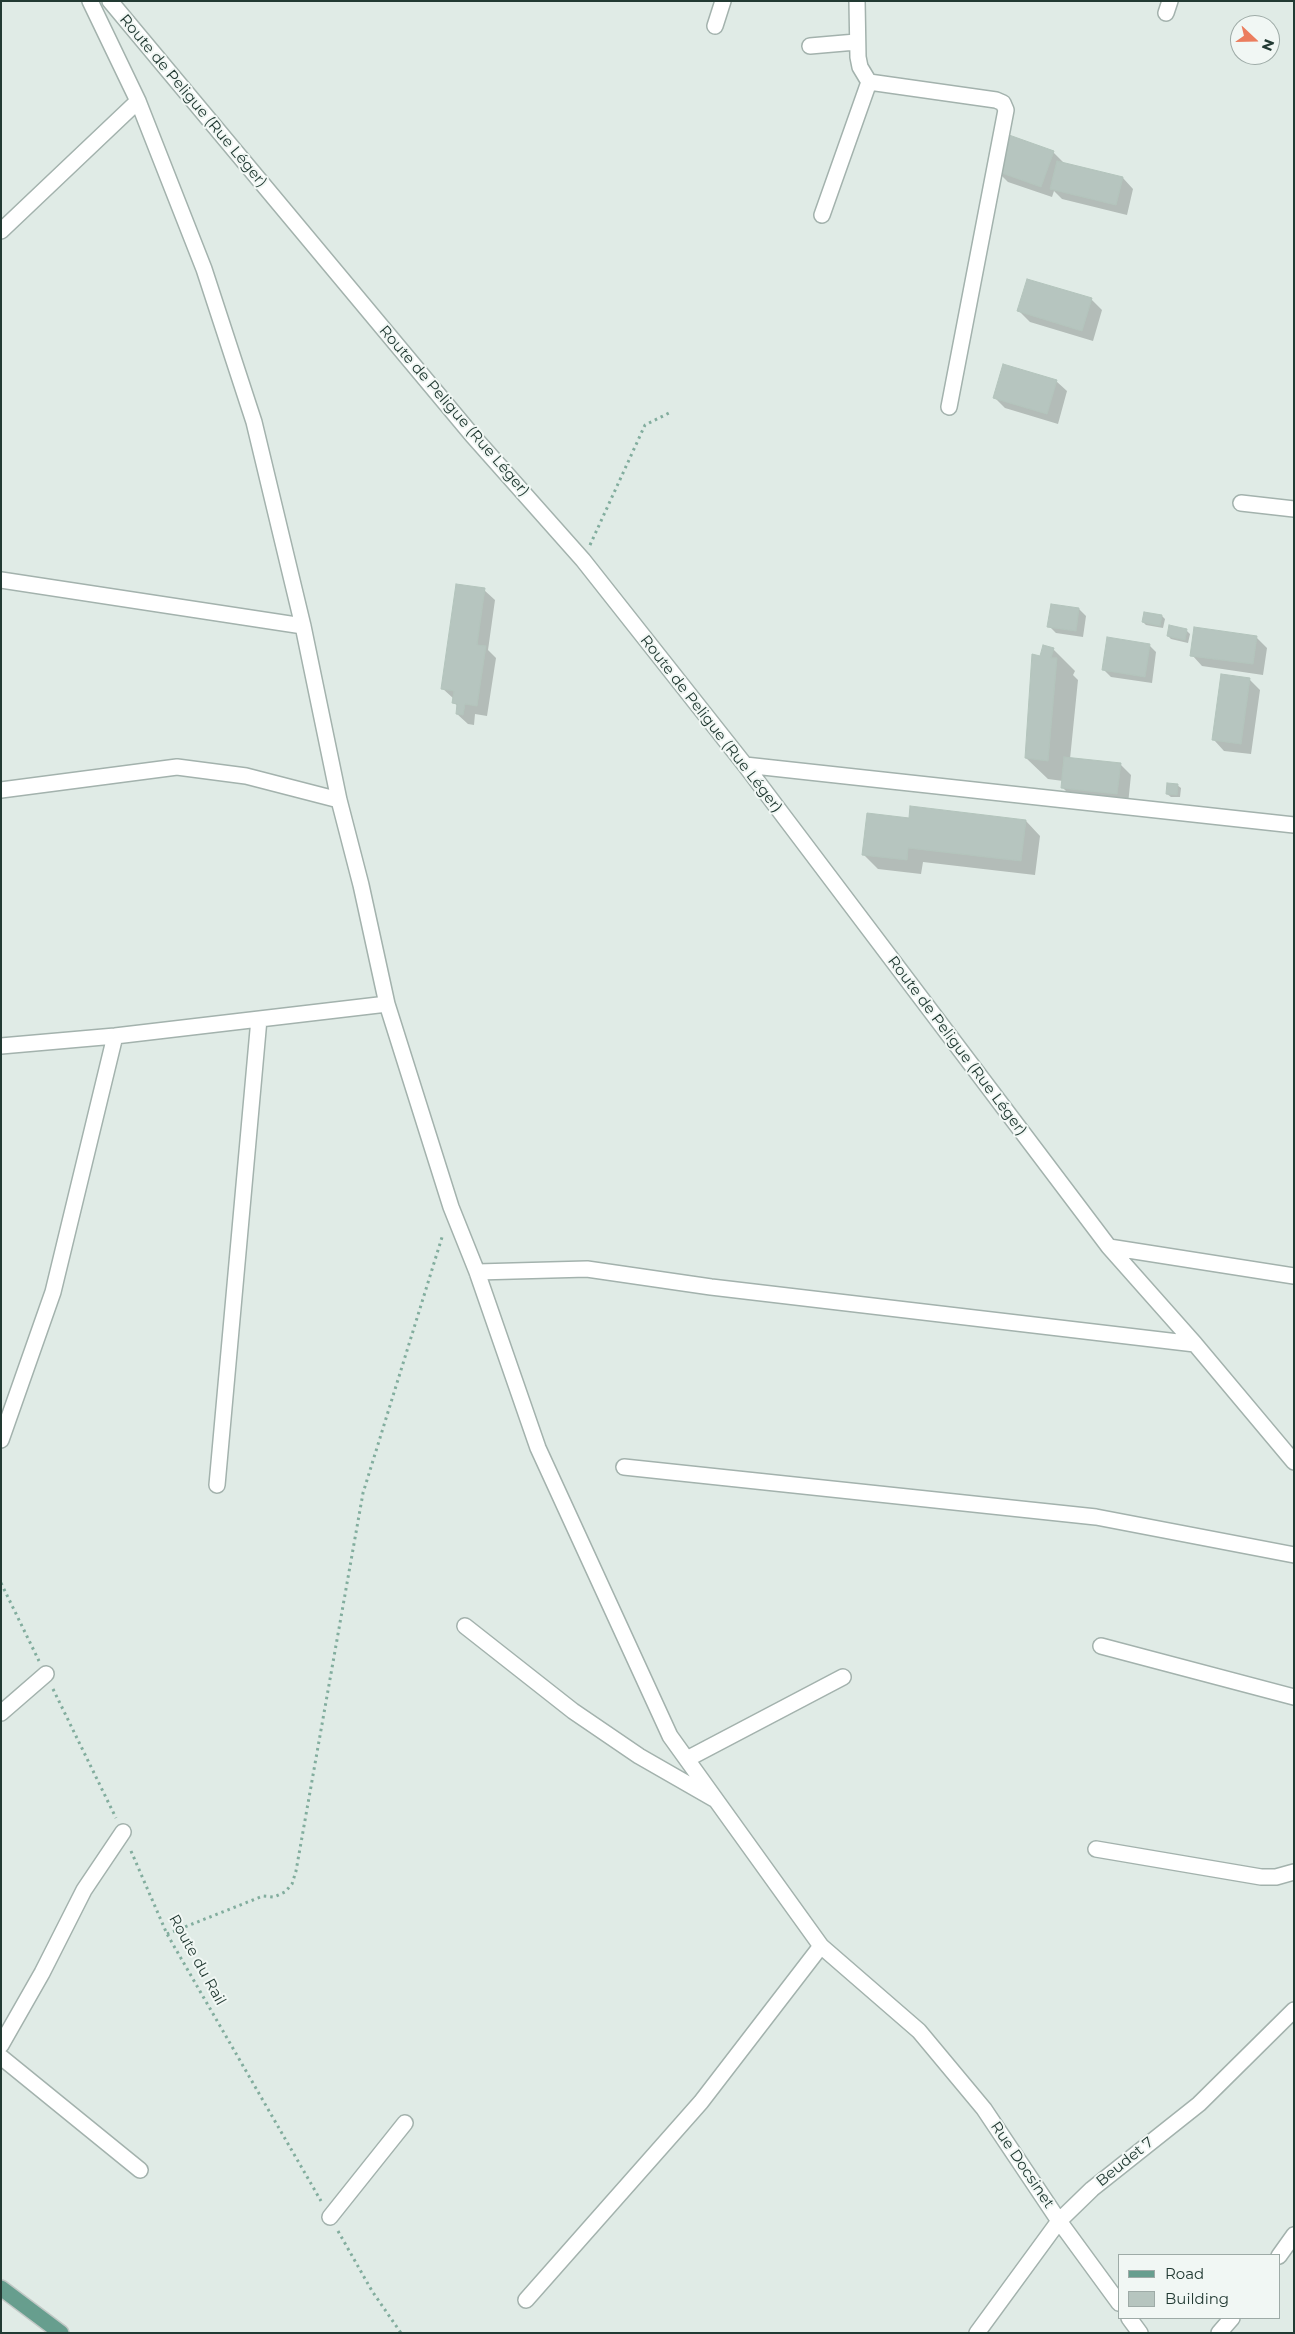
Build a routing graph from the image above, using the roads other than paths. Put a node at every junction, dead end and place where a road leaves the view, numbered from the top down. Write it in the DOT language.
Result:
graph roads {
  1 [pos="90,1"];
  2 [pos="110,1"];
  3 [pos="723,1"];
  4 [pos="857,1"];
  5 [pos="714,26"];
  6 [pos="856,42"];
  7 [pos="810,46"];
  8 [pos="868,82"];
  9 [pos="138,101"];
  10 [pos="822,215"];
  11 [pos="1,231"];
  12 [pos="949,407"];
  13 [pos="1241,503"];
  14 [pos="1294,509"];
  15 [pos="1,580"];
  16 [pos="303,626"];
  17 [pos="745,765"];
  18 [pos="1,790"];
  19 [pos="339,800"];
  20 [pos="1294,825"];
  21 [pos="387,1004"];
  22 [pos="259,1019"];
  23 [pos="115,1036"];
  24 [pos="1,1046"];
  25 [pos="1109,1247"];
  26 [pos="476,1272"];
  27 [pos="1294,1276"];
  28 [pos="1195,1344"];
  29 [pos="1,1440"];
  30 [pos="1294,1462"];
  31 [pos="624,1467"];
  32 [pos="216,1485"];
  33 [pos="1294,1555"];
  34 [pos="465,1626"];
  35 [pos="1101,1646"];
  36 [pos="46,1674"];
  37 [pos="843,1677"];
  38 [pos="1294,1696"];
  39 [pos="1,1713"];
  40 [pos="687,1759"];
  41 [pos="719,1801"];
  42 [pos="123,1832"];
  43 [pos="1096,1848"];
  44 [pos="1294,1872"];
  45 [pos="821,1946"];
  46 [pos="1294,2010"];
  47 [pos="1,2045"];
  48 [pos="1,2057"];
  49 [pos="405,2123"];
  50 [pos="140,2170"];
  51 [pos="330,2217"];
  52 [pos="1059,2221"];
  53 [pos="1294,2235"];
  54 [pos="1280,2255"];
  55 [pos="1,2288"];
  56 [pos="526,2300"];
  57 [pos="1118,2302"];
  58 [pos="1131,2319"];
  59 [pos="1231,2319"];
  60 [pos="61,2333"];
  61 [pos="976,2333"];
  62 [pos="1140,2333"];
  63 [pos="1219,2333"];
  1 -- 9 [label="street, Rue Docsinet"];
  2 -- 17 [label="street, Route de Peligue (Rue Léger)"];
  3 -- 5 [label="street"];
  4 -- 6 [label="street"];
  6 -- 7 [label="street"];
  6 -- 8 [label="street"];
  8 -- 10 [label="street"];
  8 -- 12 [label="street"];
  9 -- 11 [label="street"];
  9 -- 16 [label="street, Rue Docsinet"];
  13 -- 14 [label="street"];
  15 -- 16 [label="street"];
  16 -- 19 [label="street, Rue Docsinet"];
  17 -- 20 [label="street"];
  17 -- 25 [label="street, Route de Peligue (Rue Léger)"];
  18 -- 19 [label="street"];
  19 -- 21 [label="street, Rue Docsinet"];
  21 -- 22 [label="street"];
  21 -- 26 [label="street, Rue Docsinet"];
  22 -- 23 [label="street"];
  22 -- 32 [label="street"];
  23 -- 24 [label="street"];
  23 -- 29 [label="street"];
  25 -- 27 [label="street"];
  25 -- 28 [label="street, Route de Peligue (Rue Léger)"];
  26 -- 28 [label="street"];
  26 -- 40 [label="street, Rue Docsinet"];
  28 -- 30 [label="street, Route de Peligue (Rue Léger)"];
  31 -- 33 [label="street"];
  34 -- 41 [label="street"];
  35 -- 38 [label="street"];
  36 -- 39 [label="street"];
  37 -- 40 [label="street"];
  40 -- 41 [label="street, Rue Docsinet"];
  41 -- 45 [label="street, Rue Docsinet"];
  42 -- 47 [label="street"];
  43 -- 44 [label="street"];
  45 -- 52 [label="street, Rue Docsinet"];
  45 -- 56 [label="street"];
  46 -- 52 [label="street, Beudet 7"];
  48 -- 50 [label="street"];
  49 -- 51 [label="street"];
  52 -- 57 [label="street, Rue Docsinet"];
  52 -- 61 [label="street, Beudet 7"];
  53 -- 54 [label="street"];
  55 -- 60 [label="main road"];
  58 -- 62 [label="street"];
  59 -- 63 [label="street"];
}
